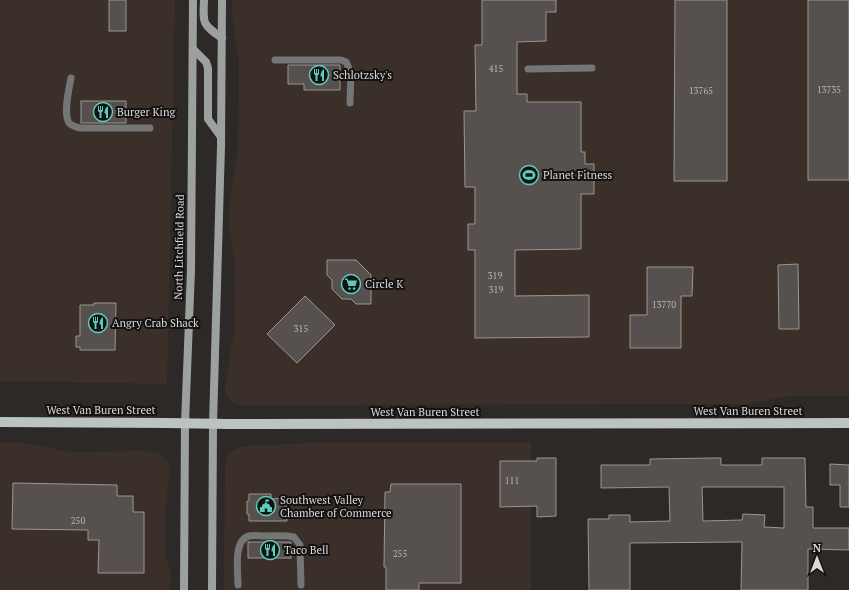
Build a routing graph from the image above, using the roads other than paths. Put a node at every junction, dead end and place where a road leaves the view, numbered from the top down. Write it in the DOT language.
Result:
graph roads {
  1 [pos="193,0"];
  2 [pos="204,0"];
  3 [pos="222,0"];
  4 [pos="222,38"];
  5 [pos="193,50"];
  6 [pos="275,60"];
  7 [pos="592,68"];
  8 [pos="528,69"];
  9 [pos="70,78"];
  10 [pos="350,103"];
  11 [pos="150,128"];
  12 [pos="221,137"];
  13 [pos="0,422"];
  14 [pos="849,422"];
  15 [pos="185,423"];
  16 [pos="213,424"];
  17 [pos="238,584"];
  18 [pos="301,585"];
  19 [pos="184,590"];
  20 [pos="212,590"];
  1 -- 5 [label="main road, North Litchfield Road"];
  2 -- 4 [label="main road"];
  3 -- 4 [label="main road"];
  4 -- 12 [label="main road"];
  5 -- 12 [label="main road"];
  5 -- 15 [label="main road, North Litchfield Road"];
  6 -- 10 [label="lane"];
  7 -- 8 [label="lane"];
  9 -- 11 [label="lane"];
  12 -- 16 [label="main road"];
  13 -- 15 [label="main road, West Van Buren Street"];
  14 -- 16 [label="main road, West Van Buren Street"];
  15 -- 16 [label="main road, West Van Buren Street"];
  15 -- 19 [label="main road, North Litchfield Road"];
  16 -- 20 [label="main road"];
  17 -- 18 [label="lane"];
}
